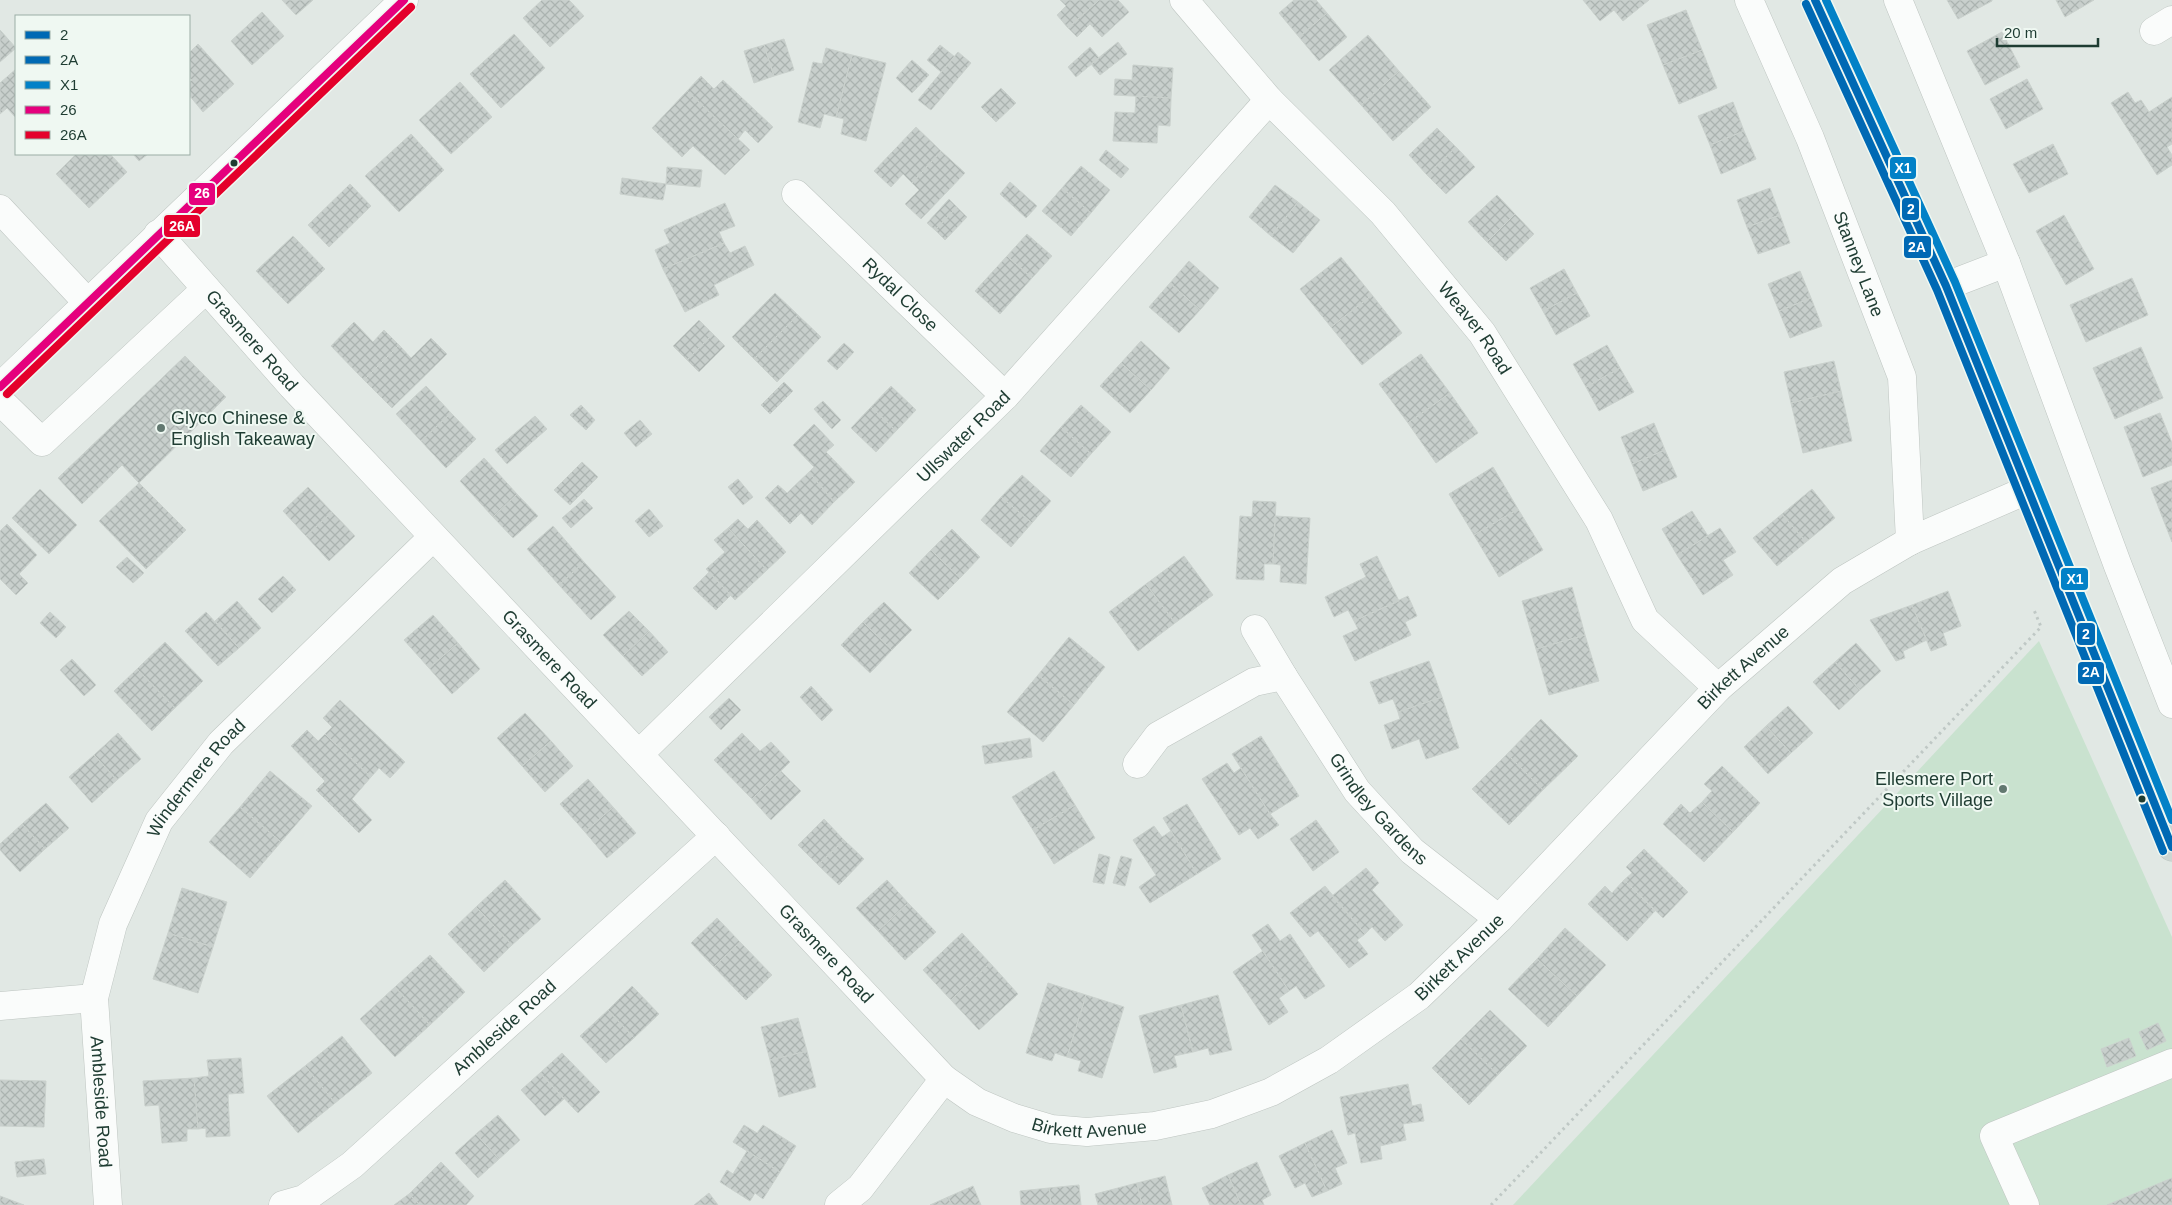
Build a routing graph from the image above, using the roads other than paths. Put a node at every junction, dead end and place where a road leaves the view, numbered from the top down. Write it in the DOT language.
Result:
graph roads {
  1 [pos="404,0"];
  2 [pos="1184,0"];
  3 [pos="1749,0"];
  4 [pos="1815,0"];
  5 [pos="1898,0"];
  6 [pos="1269,100"];
  7 [pos="796,194"];
  8 [pos="0,209"];
  9 [pos="158,234"];
  10 [pos="2006,263"];
  11 [pos="1946,286"];
  12 [pos="206,290"];
  13 [pos="87,302"];
  14 [pos="0,387"];
  15 [pos="1005,396"];
  16 [pos="0,400"];
  17 [pos="2027,490"];
  18 [pos="433,537"];
  19 [pos="1910,542"];
  20 [pos="1255,629"];
  21 [pos="1283,676"];
  22 [pos="1718,688"];
  23 [pos="2172,704"];
  24 [pos="639,754"];
  25 [pos="1137,764"];
  26 [pos="716,836"];
  27 [pos="2172,847"];
  28 [pos="1499,919"];
  29 [pos="94,998"];
  30 [pos="0,1006"];
  31 [pos="2172,1063"];
  32 [pos="944,1079"];
  33 [pos="108,1205"];
  34 [pos="283,1205"];
  35 [pos="839,1205"];
  36 [pos="2025,1205"];
  1 -- 9 [label="street"];
  2 -- 6 [label="street, Weaver Road"];
  3 -- 19 [label="street, Stanney Lane"];
  4 -- 11 [label="main road"];
  5 -- 10 [label="street"];
  6 -- 15 [label="street, Ullswater Road"];
  6 -- 22 [label="street, Weaver Road"];
  7 -- 15 [label="street, Rydal Close"];
  8 -- 13 [label="street"];
  9 -- 12 [label="street, Grasmere Road"];
  9 -- 13 [label="street"];
  10 -- 11 [label="street"];
  10 -- 23 [label="street"];
  11 -- 17 [label="main road"];
  12 -- 16 [label="street"];
  12 -- 18 [label="street, Grasmere Road"];
  13 -- 14 [label="street"];
  15 -- 24 [label="street, Ullswater Road"];
  17 -- 19 [label="street, Birkett Avenue"];
  17 -- 27 [label="main road"];
  18 -- 24 [label="street, Grasmere Road"];
  18 -- 29 [label="street, Windermere Road"];
  19 -- 22 [label="street, Birkett Avenue"];
  20 -- 21 [label="street, Grindley Gardens"];
  21 -- 25 [label="street"];
  21 -- 28 [label="street, Grindley Gardens"];
  22 -- 28 [label="street, Birkett Avenue"];
  24 -- 26 [label="street, Grasmere Road"];
  26 -- 32 [label="street, Grasmere Road"];
  26 -- 34 [label="street, Ambleside Road"];
  28 -- 32 [label="street, Birkett Avenue"];
  29 -- 30 [label="street"];
  29 -- 33 [label="street, Ambleside Road"];
  31 -- 36 [label="street"];
  32 -- 35 [label="street"];
}
